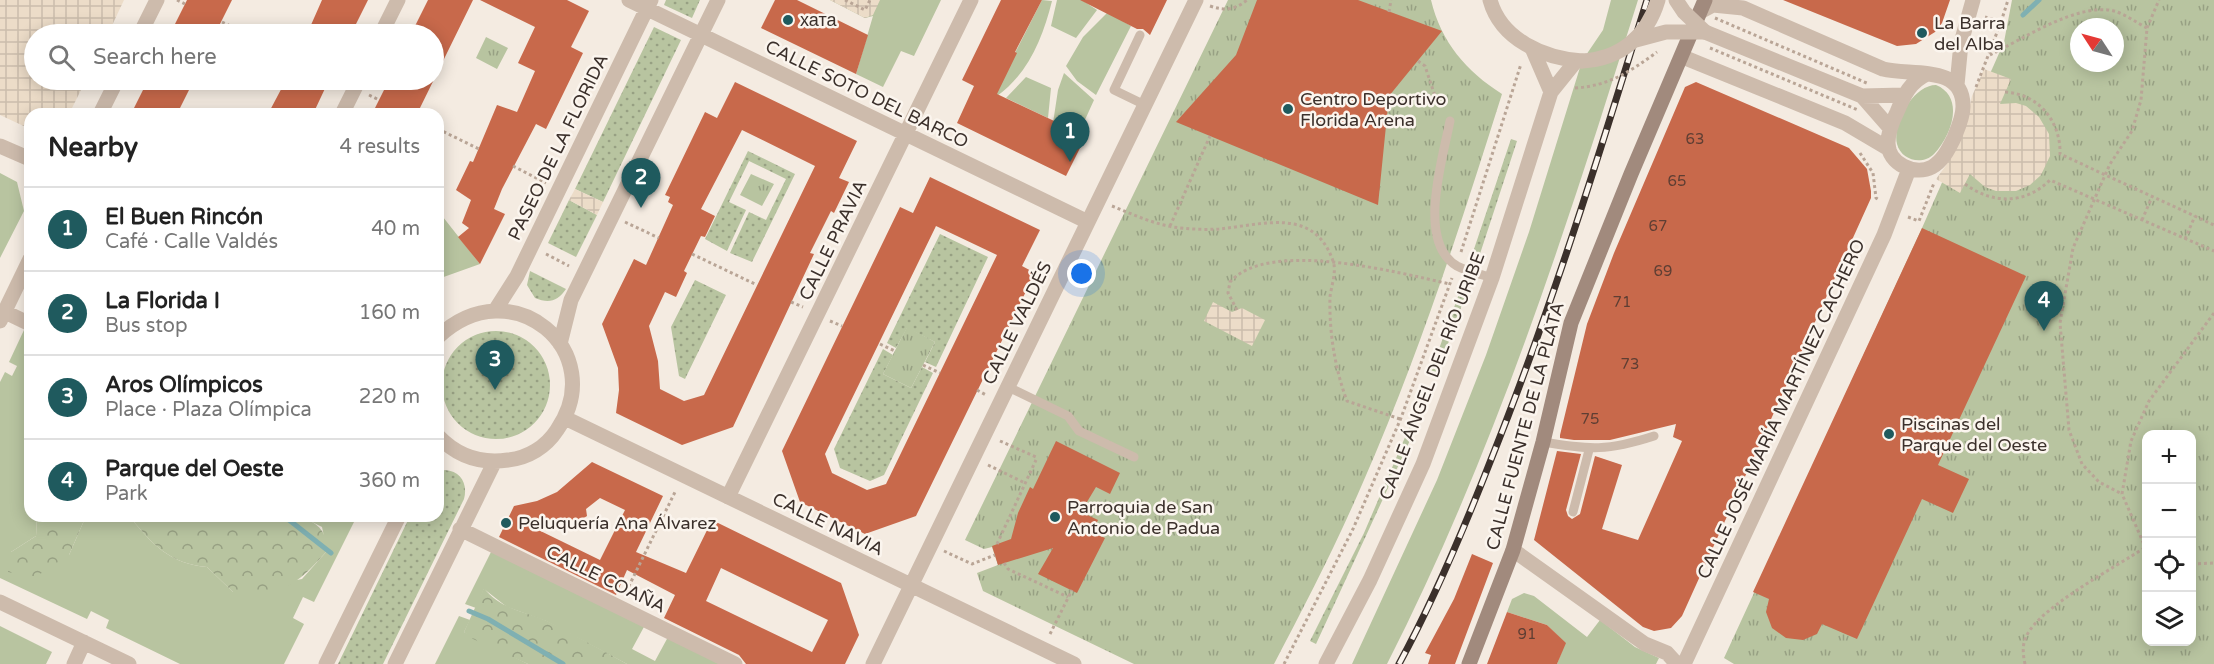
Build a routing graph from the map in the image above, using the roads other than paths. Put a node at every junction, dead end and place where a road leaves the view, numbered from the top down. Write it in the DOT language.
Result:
graph roads {
  1 [pos="157,0"];
  2 [pos="398,0"];
  3 [pos="629,0"];
  4 [pos="718,0"];
  5 [pos="971,0"];
  6 [pos="1196,0"];
  7 [pos="1490,0"];
  8 [pos="1658,0"];
  9 [pos="1677,0"];
  10 [pos="1973,0"];
  11 [pos="649,4"];
  12 [pos="1706,9"];
  13 [pos="145,24"];
  14 [pos="386,24"];
  15 [pos="1140,35"];
  16 [pos="700,36"];
  17 [pos="1706,39"];
  18 [pos="1635,40"];
  19 [pos="1529,47"];
  20 [pos="1683,57"];
  21 [pos="1579,61"];
  22 [pos="1927,74"];
  23 [pos="1957,85"];
  24 [pos="112,90"];
  25 [pos="354,90"];
  26 [pos="1551,92"];
  27 [pos="1904,95"];
  28 [pos="1863,97"];
  29 [pos="1145,105"];
  30 [pos="103,108"];
  31 [pos="345,108"];
  32 [pos="1450,121"];
  33 [pos="1890,128"];
  34 [pos="907,134"];
  35 [pos="0,146"];
  36 [pos="1889,149"];
  37 [pos="24,156"];
  38 [pos="1909,169"];
  39 [pos="1088,222"];
  40 [pos="24,271"];
  41 [pos="1492,278"];
  42 [pos="496,309"];
  43 [pos="2,316"];
  44 [pos="24,322"];
  45 [pos="453,322"];
  46 [pos="444,324"];
  47 [pos="444,331"];
  48 [pos="560,344"];
  49 [pos="1008,387"];
  50 [pos="565,418"];
  51 [pos="1654,435"];
  52 [pos="444,442"];
  53 [pos="1543,442"];
  54 [pos="1589,450"];
  55 [pos="1134,457"];
  56 [pos="494,462"];
  57 [pos="728,497"];
  58 [pos="1573,512"];
  59 [pos="396,522"];
  60 [pos="460,529"];
  61 [pos="1513,550"];
  62 [pos="911,586"];
  63 [pos="0,602"];
  64 [pos="84,642"];
  65 [pos="74,664"];
  66 [pos="129,664"];
  67 [pos="326,664"];
  68 [pos="395,664"];
  69 [pos="735,664"];
  70 [pos="873,664"];
  71 [pos="1074,664"];
  72 [pos="1326,664"];
  73 [pos="1469,664"];
  74 [pos="1677,664"];
  75 [pos="1684,664"];
  1 -- 13 [label="street"];
  2 -- 14 [label="street"];
  3 -- 11 [label="street, CALLE SOTO DEL BARCO"];
  4 -- 16 [label="street"];
  5 -- 34 [label="street, CALLE PRAVIA"];
  6 -- 29 [label="street, CALLE VALDÉS"];
  7 -- 19 [label="street"];
  8 -- 18 [label="street, bridge"];
  9 -- 17 [label="street, bridge"];
  10 -- 23 [label="street"];
  11 -- 16 [label="street, CALLE SOTO DEL BARCO"];
  11 -- 42 [label="street, PASEO DE LA FLORIDA"];
  12 -- 20 [label="main road, CALLE FUENTE DE LA PLATA"];
  12 -- 22 [label="street"];
  15 -- 29 [label="lane"];
  16 -- 34 [label="street, CALLE SOTO DEL BARCO"];
  16 -- 48 [label="street"];
  17 -- 18 [label="street, bridge"];
  17 -- 28 [label="street"];
  18 -- 21 [label="street, bridge"];
  19 -- 21 [label="street"];
  19 -- 26 [label="street"];
  20 -- 36 [label="street"];
  20 -- 53 [label="main road, CALLE FUENTE DE LA PLATA"];
  21 -- 26 [label="street, CALLE ÁNGEL DEL RÍO URIBE"];
  22 -- 23 [label="street"];
  22 -- 27 [label="street"];
  23 -- 38 [label="street"];
  24 -- 30 [label="street"];
  25 -- 31 [label="street"];
  26 -- 41 [label="street, CALLE ÁNGEL DEL RÍO URIBE"];
  27 -- 28 [label="street"];
  27 -- 33 [label="street"];
  28 -- 33 [label="street"];
  29 -- 39 [label="street, CALLE VALDÉS"];
  32 -- 41 [label="lane"];
  33 -- 36 [label="street"];
  34 -- 39 [label="street, CALLE SOTO DEL BARCO"];
  34 -- 57 [label="street, CALLE PRAVIA"];
  35 -- 37 [label="street"];
  36 -- 38 [label="street"];
  38 -- 75 [label="street, CALLE JOSÉ MARÍA MARTÍNEZ CACHERO"];
  39 -- 49 [label="street, CALLE VALDÉS"];
  40 -- 43 [label="street"];
  41 -- 72 [label="street, CALLE ÁNGEL DEL RÍO URIBE"];
  42 -- 45 [label="street"];
  42 -- 48 [label="street"];
  43 -- 44 [label="street"];
  45 -- 46 [label="street"];
  45 -- 47 [label="street"];
  48 -- 50 [label="street"];
  49 -- 55 [label="lane"];
  49 -- 62 [label="street, CALLE VALDÉS"];
  50 -- 56 [label="street"];
  50 -- 57 [label="street, CALLE NAVIA"];
  51 -- 54 [label="lane"];
  52 -- 56 [label="street"];
  53 -- 54 [label="lane"];
  53 -- 61 [label="main road, CALLE FUENTE DE LA PLATA"];
  54 -- 58 [label="lane"];
  56 -- 60 [label="street"];
  57 -- 62 [label="street, CALLE NAVIA"];
  59 -- 67 [label="street"];
  60 -- 68 [label="street"];
  60 -- 69 [label="street, CALLE COAÑA"];
  61 -- 73 [label="main road, CALLE FUENTE DE LA PLATA"];
  61 -- 74 [label="street"];
  62 -- 70 [label="street, CALLE VALDÉS"];
  62 -- 71 [label="street, CALLE NAVIA"];
  63 -- 64 [label="street"];
  64 -- 65 [label="street"];
  64 -- 66 [label="street"];
}
